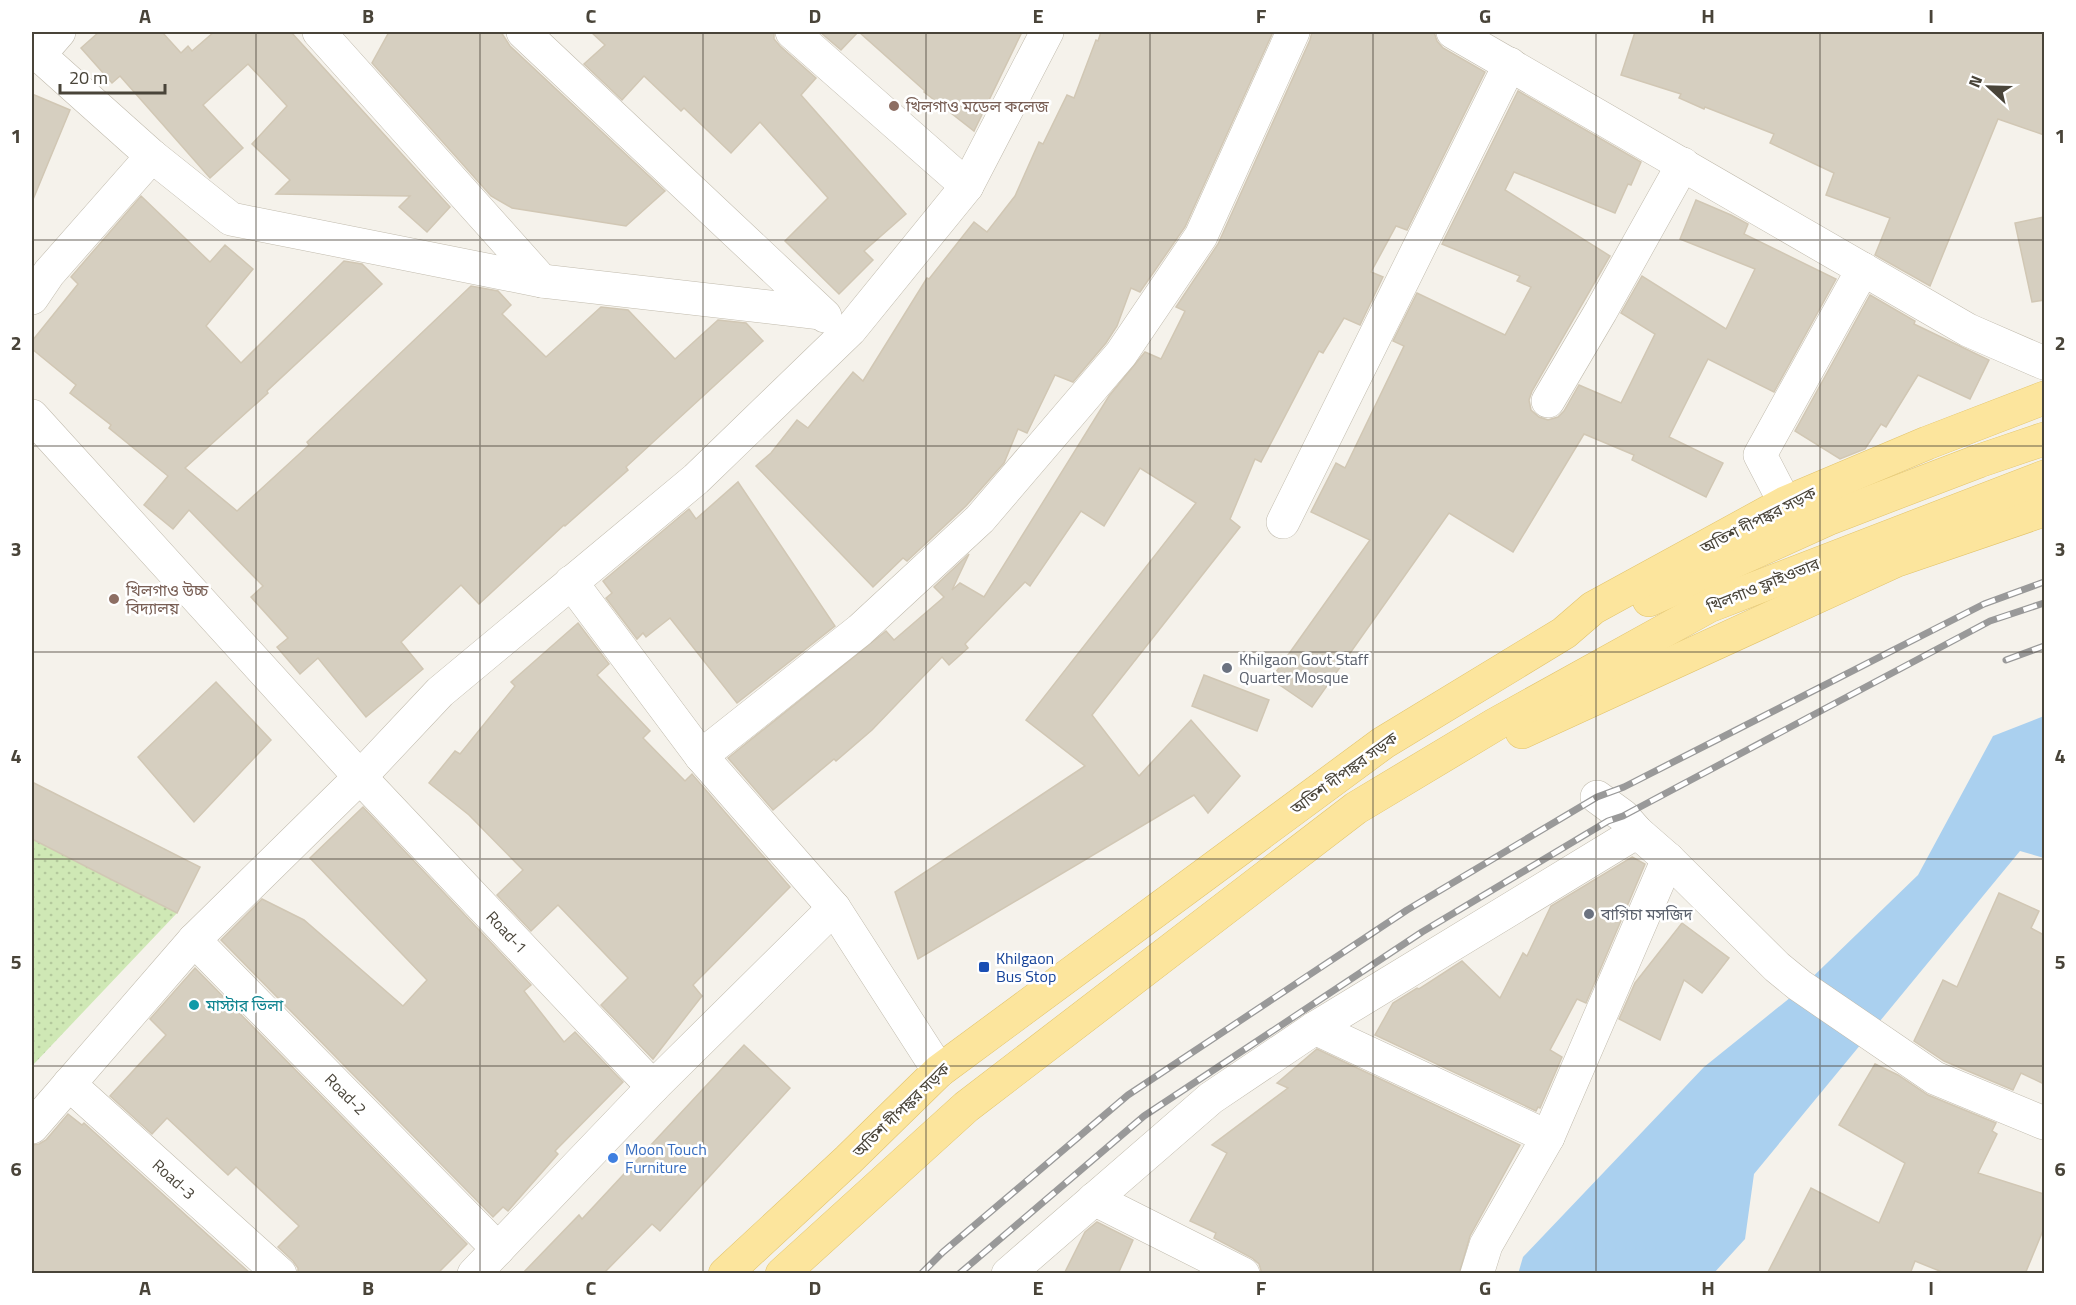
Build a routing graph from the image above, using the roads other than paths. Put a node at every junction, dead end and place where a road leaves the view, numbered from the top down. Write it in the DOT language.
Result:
graph roads {
  1 [pos="319,32"];
  2 [pos="524,32"];
  3 [pos="792,32"];
  4 [pos="1047,32"];
  5 [pos="1293,32"];
  6 [pos="1453,32"];
  7 [pos="43,44"];
  8 [pos="1510,64"];
  9 [pos="152,156"];
  10 [pos="1683,164"];
  11 [pos="967,186"];
  12 [pos="1863,269"];
  13 [pos="542,282"];
  14 [pos="32,298"];
  15 [pos="821,313"];
  16 [pos="850,330"];
  17 [pos="2044,363"];
  18 [pos="2044,398"];
  19 [pos="1548,401"];
  20 [pos="32,416"];
  21 [pos="2044,439"];
  22 [pos="2044,477"];
  23 [pos="1785,503"];
  24 [pos="2044,510"];
  25 [pos="1283,522"];
  26 [pos="571,582"];
  27 [pos="1564,633"];
  28 [pos="701,756"];
  29 [pos="360,777"];
  30 [pos="1597,797"];
  31 [pos="1356,808"];
  32 [pos="1637,832"];
  33 [pos="1668,859"];
  34 [pos="834,908"];
  35 [pos="194,940"];
  36 [pos="1315,1028"];
  37 [pos="939,1071"];
  38 [pos="69,1084"];
  39 [pos="653,1087"];
  40 [pos="966,1107"];
  41 [pos="2044,1123"];
  42 [pos="32,1127"];
  43 [pos="1548,1137"];
  44 [pos="1094,1199"];
  45 [pos="498,1249"];
  46 [pos="1203,1264"];
  47 [pos="279,1274"];
  48 [pos="474,1274"];
  49 [pos="725,1274"];
  50 [pos="782,1274"];
  51 [pos="1008,1274"];
  52 [pos="1243,1274"];
  53 [pos="1477,1274"];
  1 -- 13 [label="street"];
  2 -- 15 [label="street"];
  3 -- 11 [label="street"];
  4 -- 11 [label="street"];
  5 -- 28 [label="street"];
  6 -- 8 [label="street"];
  7 -- 9 [label="street"];
  8 -- 10 [label="street"];
  8 -- 25 [label="street"];
  9 -- 13 [label="street"];
  9 -- 14 [label="street"];
  10 -- 12 [label="street"];
  10 -- 19 [label="street"];
  11 -- 16 [label="street"];
  12 -- 17 [label="street"];
  12 -- 23 [label="street"];
  13 -- 15 [label="street"];
  15 -- 16 [label="street"];
  16 -- 26 [label="street"];
  18 -- 23 [label="main road, অতিশ দীপঙ্কর সড়ক"];
  20 -- 29 [label="street, Road-1"];
  21 -- 27 [label="main road, খিলগাও ফ্লাইওভার"];
  22 -- 31 [label="main road, খিলগাও ফ্লাইওভার"];
  23 -- 27 [label="main road, অতিশ দীপঙ্কর সড়ক"];
  24 -- 31 [label="main road"];
  26 -- 28 [label="street"];
  26 -- 29 [label="street"];
  27 -- 37 [label="main road, অতিশ দীপঙ্কর সড়ক"];
  28 -- 34 [label="street"];
  29 -- 35 [label="street"];
  29 -- 39 [label="street, Road-1"];
  30 -- 32 [label="street"];
  31 -- 40 [label="main road"];
  32 -- 33 [label="street"];
  32 -- 36 [label="street"];
  33 -- 41 [label="street"];
  33 -- 43 [label="street"];
  34 -- 37 [label="street"];
  34 -- 39 [label="street"];
  35 -- 38 [label="street"];
  35 -- 45 [label="street, Road-2"];
  36 -- 43 [label="street"];
  36 -- 44 [label="street"];
  37 -- 40 [label="main road"];
  37 -- 49 [label="main road, অতিশ দীপঙ্কর সড়ক"];
  38 -- 42 [label="street"];
  38 -- 47 [label="street, Road-3"];
  39 -- 45 [label="street"];
  40 -- 50 [label="main road"];
  43 -- 53 [label="street"];
  44 -- 46 [label="street"];
  44 -- 51 [label="street"];
  45 -- 48 [label="street"];
  46 -- 52 [label="street"];
}
